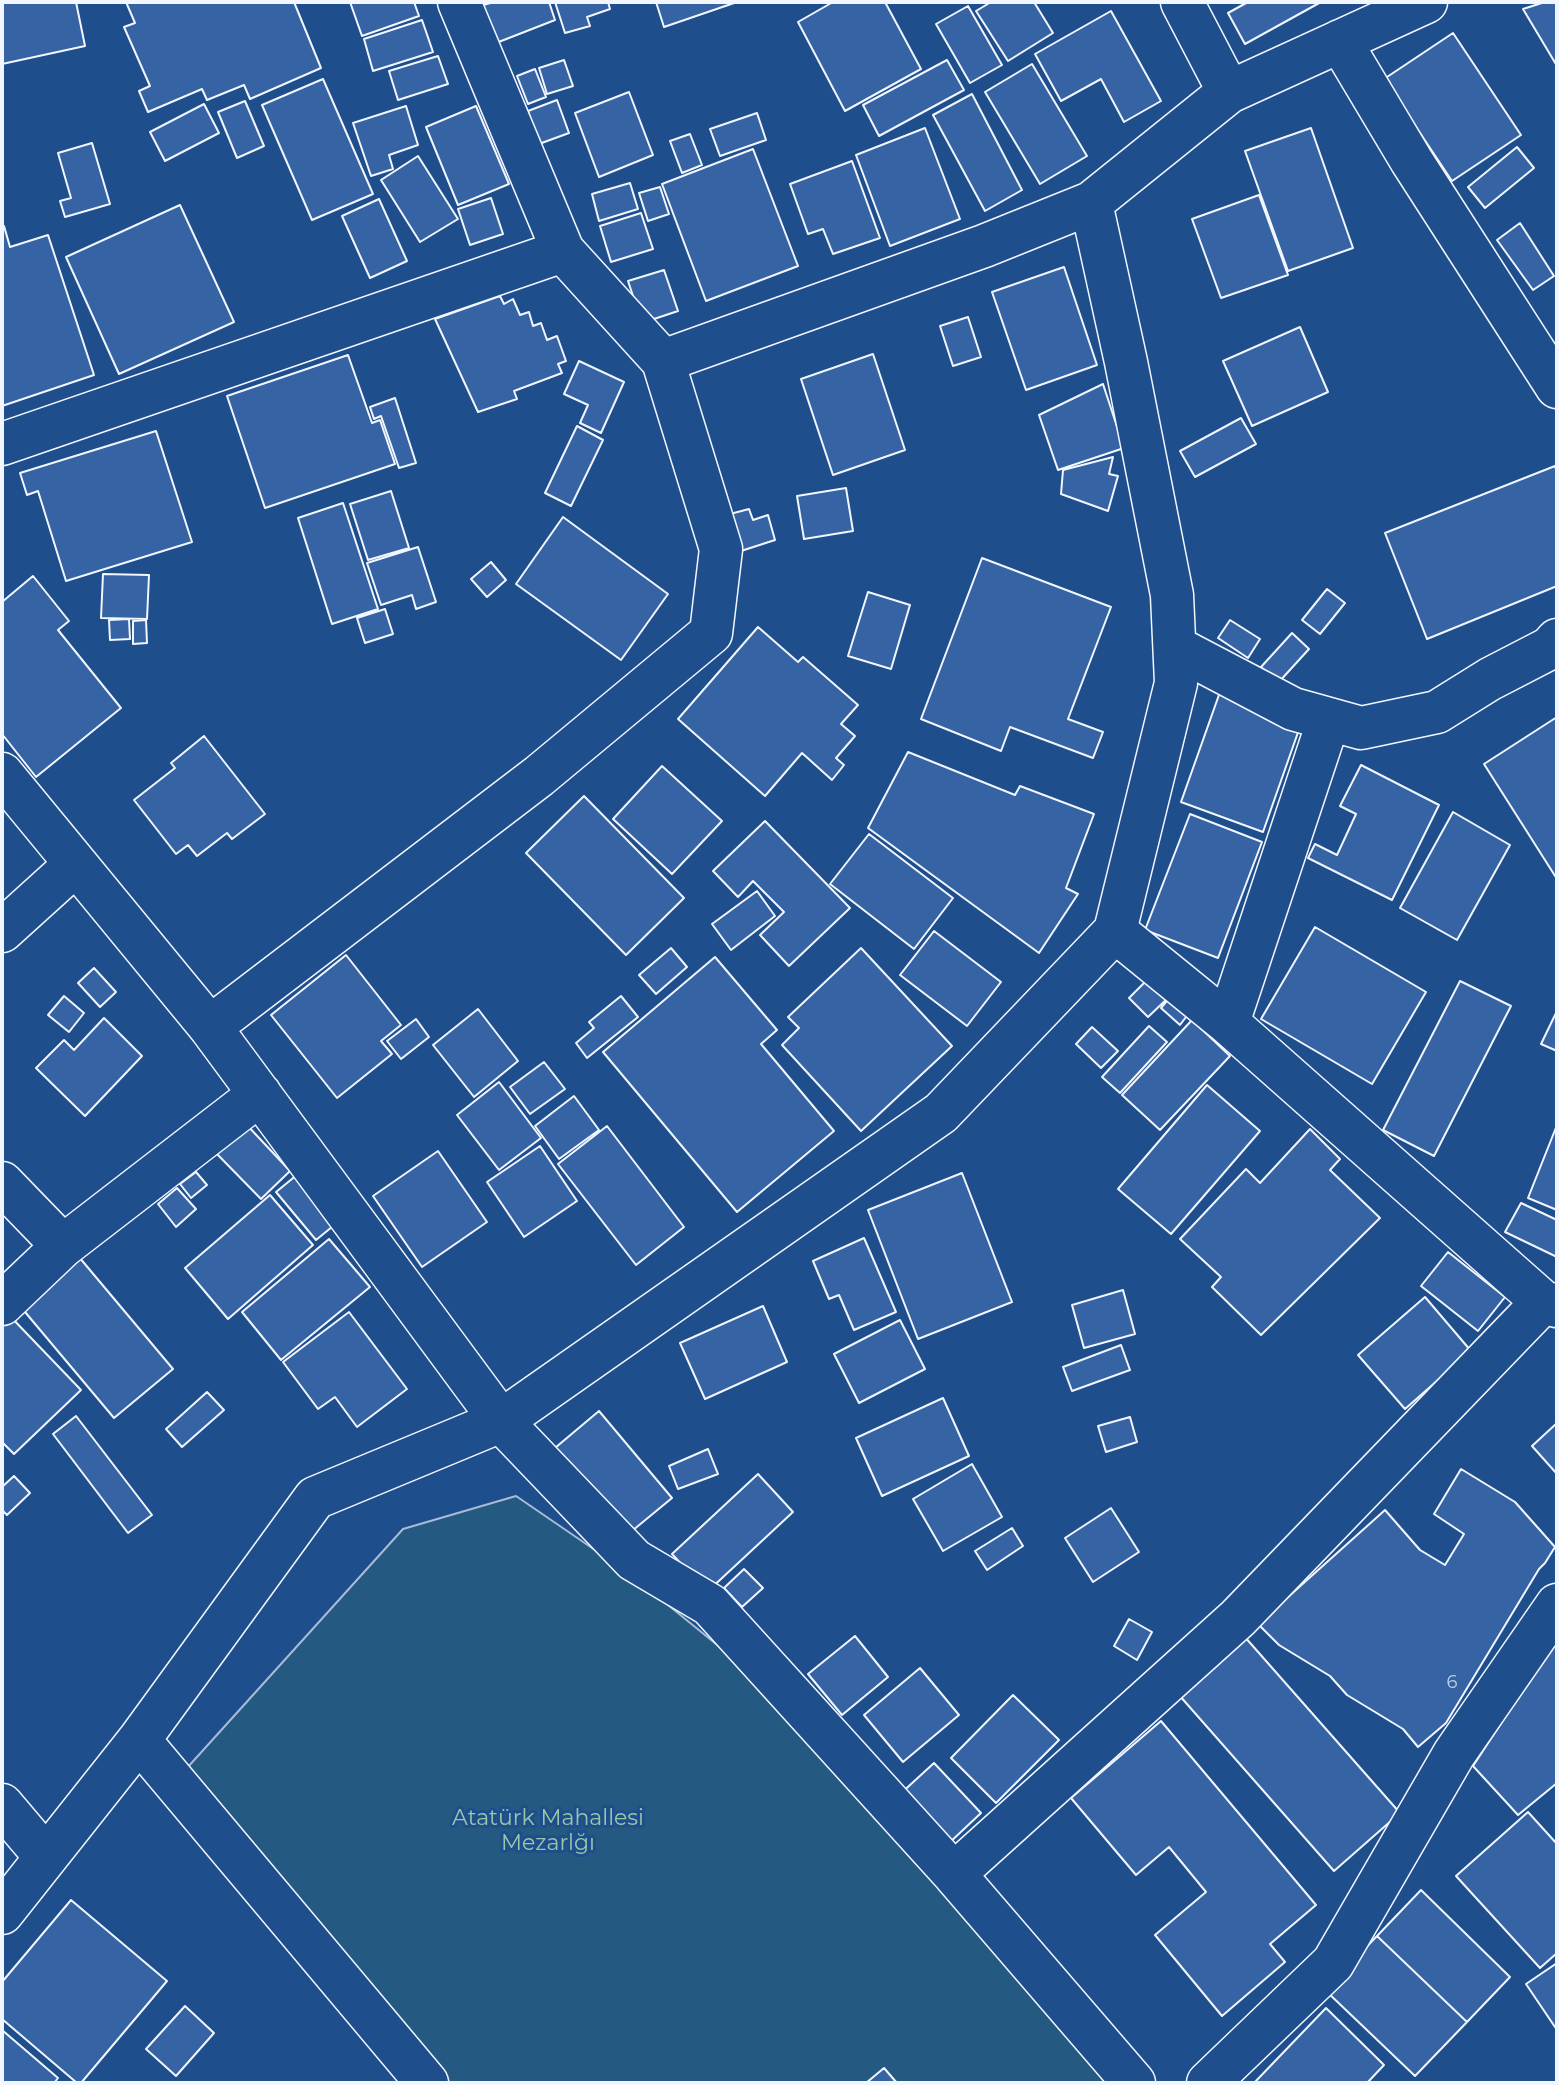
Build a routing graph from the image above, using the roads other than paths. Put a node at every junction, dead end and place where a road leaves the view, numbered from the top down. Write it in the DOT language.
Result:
graph roads {
  1 [pos="459,2"];
  2 [pos="1182,2"];
  3 [pos="1426,2"];
  4 [pos="1340,41"];
  5 [pos="1229,92"];
  6 [pos="1091,203"];
  7 [pos="563,251"];
  8 [pos="663,361"];
  9 [pos="1557,387"];
  10 [pos="2,444"];
  11 [pos="1175,647"];
  12 [pos="1555,649"];
  13 [pos="1329,719"];
  14 [pos="2,774"];
  15 [pos="76,864"];
  16 [pos="2,931"];
  17 [pos="1115,931"];
  18 [pos="1228,1023"];
  19 [pos="210,1027"];
  20 [pos="260,1094"];
  21 [pos="2,1183"];
  22 [pos="63,1246"];
  23 [pos="2,1304"];
  24 [pos="1550,1304"];
  25 [pos="501,1421"];
  26 [pos="1557,1605"];
  27 [pos="139,1740"];
  28 [pos="2,1805"];
  29 [pos="46,1857"];
  30 [pos="954,1874"];
  31 [pos="2,1913"];
  32 [pos="427,2083"];
  33 [pos="1134,2083"];
  34 [pos="1208,2083"];
  1 -- 7 [label="street"];
  2 -- 5 [label="street"];
  3 -- 4 [label="street"];
  4 -- 5 [label="street"];
  4 -- 9 [label="street"];
  5 -- 6 [label="street"];
  6 -- 8 [label="street"];
  6 -- 11 [label="street"];
  7 -- 8 [label="street"];
  7 -- 10 [label="street"];
  8 -- 19 [label="street"];
  11 -- 13 [label="street"];
  11 -- 17 [label="street"];
  12 -- 13 [label="street"];
  13 -- 18 [label="street"];
  14 -- 15 [label="street"];
  15 -- 16 [label="street"];
  15 -- 19 [label="street"];
  17 -- 18 [label="street"];
  17 -- 25 [label="street"];
  18 -- 24 [label="street"];
  19 -- 20 [label="street"];
  20 -- 22 [label="street"];
  20 -- 25 [label="street"];
  21 -- 22 [label="street"];
  22 -- 23 [label="street"];
  24 -- 30 [label="street"];
  25 -- 27 [label="street"];
  25 -- 30 [label="street"];
  26 -- 34 [label="street"];
  27 -- 29 [label="street"];
  27 -- 32 [label="street"];
  28 -- 29 [label="street"];
  29 -- 31 [label="street"];
  30 -- 33 [label="street"];
}
